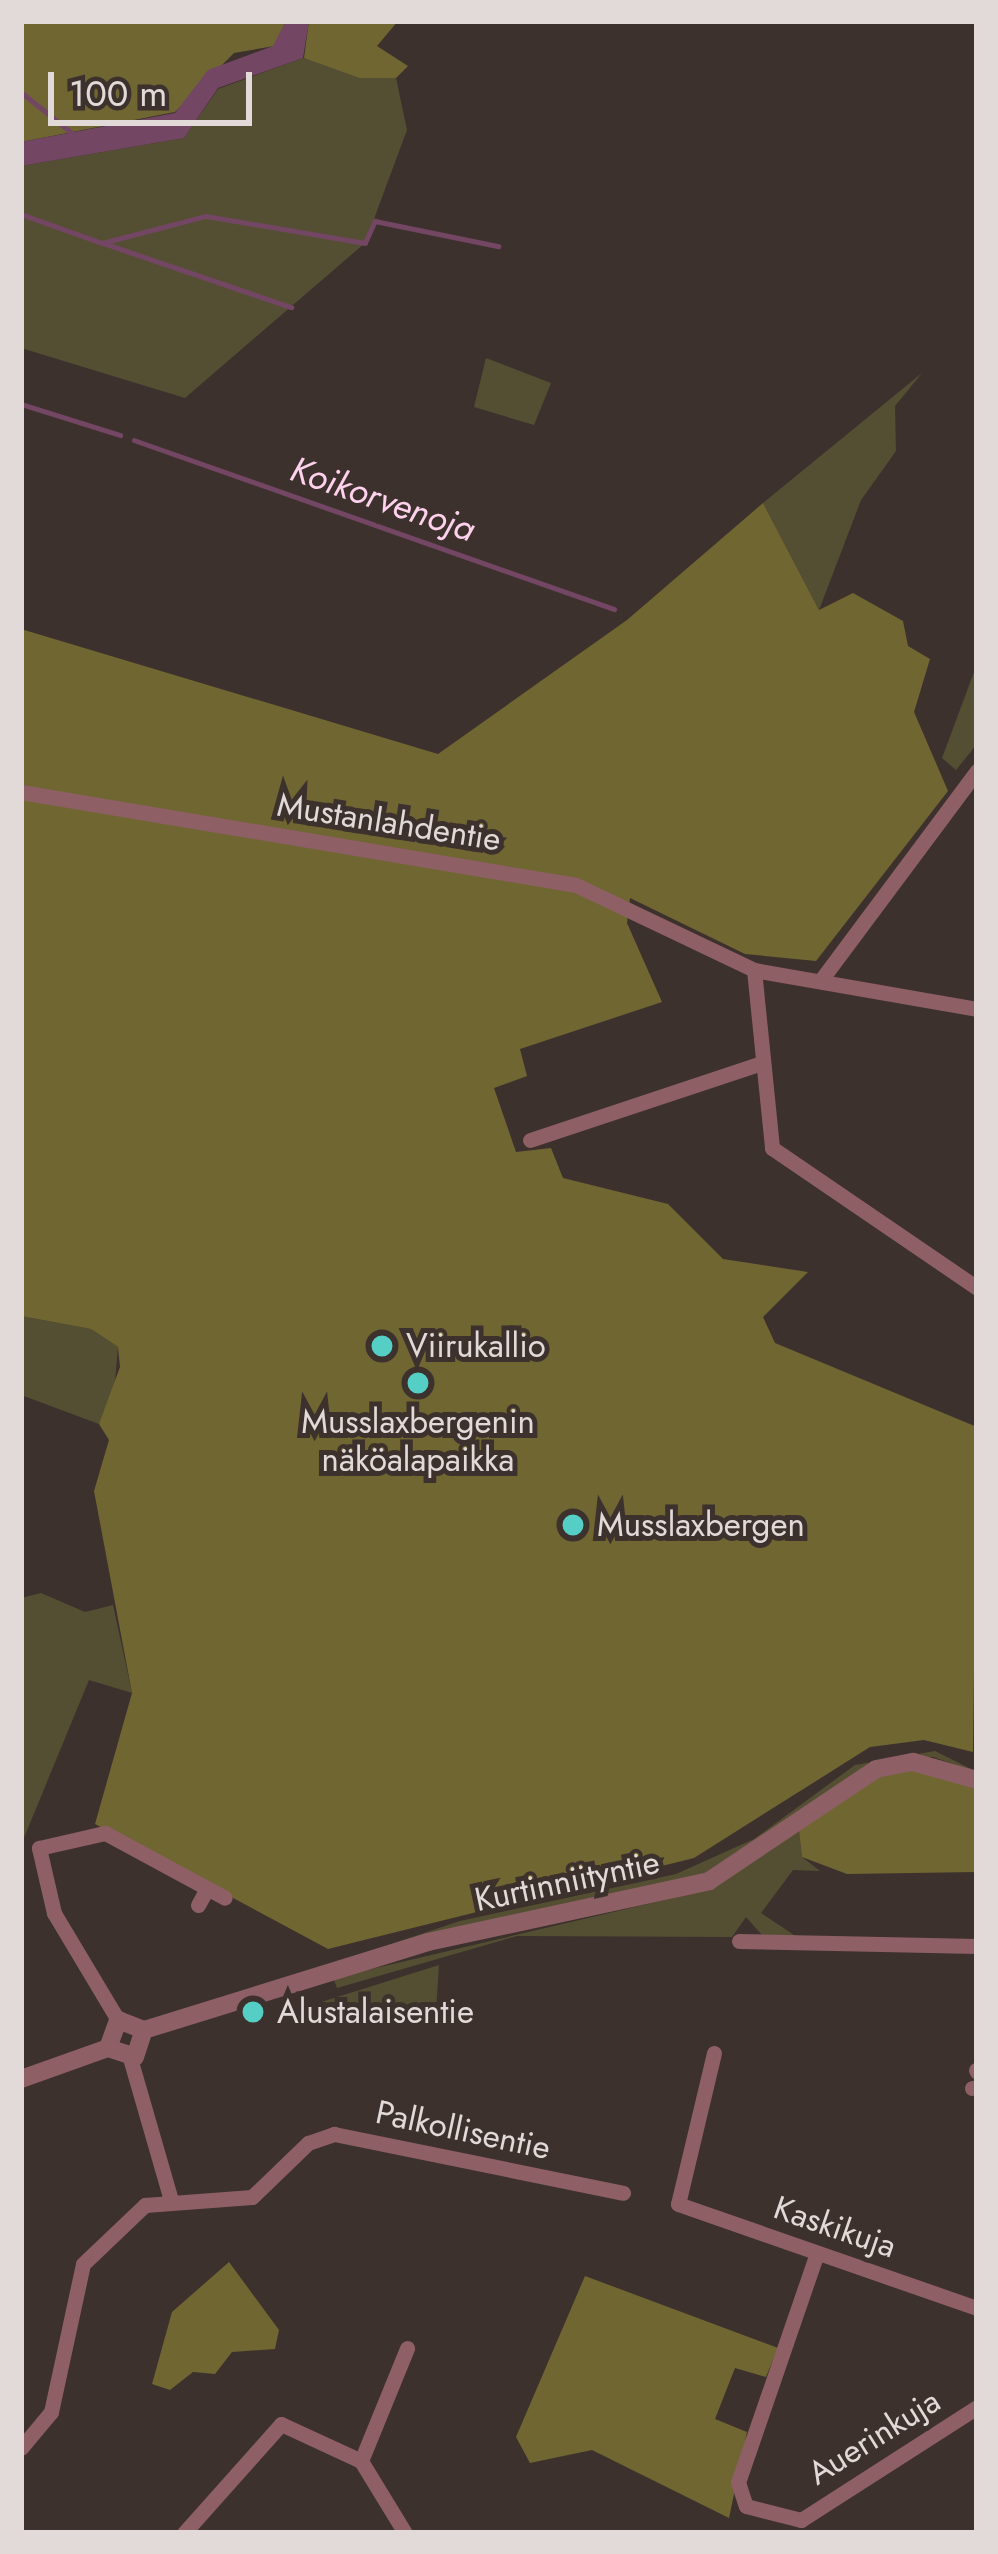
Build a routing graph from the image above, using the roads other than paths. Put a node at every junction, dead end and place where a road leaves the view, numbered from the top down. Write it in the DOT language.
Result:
graph roads {
  1 [pos="977,771"];
  2 [pos="21,792"];
  3 [pos="754,970"];
  4 [pos="821,980"];
  5 [pos="977,1010"];
  6 [pos="760,1063"];
  7 [pos="530,1140"];
  8 [pos="977,1288"];
  9 [pos="977,1780"];
  10 [pos="207,1889"];
  11 [pos="225,1898"];
  12 [pos="199,1905"];
  13 [pos="739,1941"];
  14 [pos="977,1946"];
  15 [pos="118,2020"];
  16 [pos="144,2030"];
  17 [pos="108,2048"];
  18 [pos="713,2053"];
  19 [pos="130,2058"];
  20 [pos="21,2079"];
  21 [pos="623,2194"];
  22 [pos="170,2198"];
  23 [pos="817,2253"];
  24 [pos="977,2308"];
  25 [pos="407,2348"];
  26 [pos="977,2407"];
  27 [pos="21,2448"];
  28 [pos="361,2461"];
  29 [pos="184,2533"];
  30 [pos="405,2533"];
  1 -- 4 [label="street"];
  2 -- 3 [label="street, Mustanlahdentie"];
  3 -- 4 [label="street, Mustanlahdentie"];
  3 -- 6 [label="street"];
  4 -- 5 [label="street, Mustanlahdentie"];
  6 -- 7 [label="street"];
  6 -- 8 [label="street"];
  9 -- 16 [label="street, Kurtinniityntie"];
  10 -- 11 [label="street"];
  10 -- 12 [label="street"];
  10 -- 15 [label="street"];
  13 -- 14 [label="street"];
  15 -- 16 [label="street"];
  15 -- 17 [label="street"];
  16 -- 19 [label="street"];
  17 -- 19 [label="street"];
  17 -- 20 [label="street"];
  18 -- 23 [label="street, Kaskikuja"];
  19 -- 22 [label="street"];
  21 -- 22 [label="street, Palkollisentie"];
  22 -- 27 [label="street"];
  23 -- 24 [label="street, Kaskikuja"];
  23 -- 26 [label="street, Auerinkuja"];
  25 -- 28 [label="street"];
  28 -- 29 [label="street"];
  28 -- 30 [label="street"];
}
